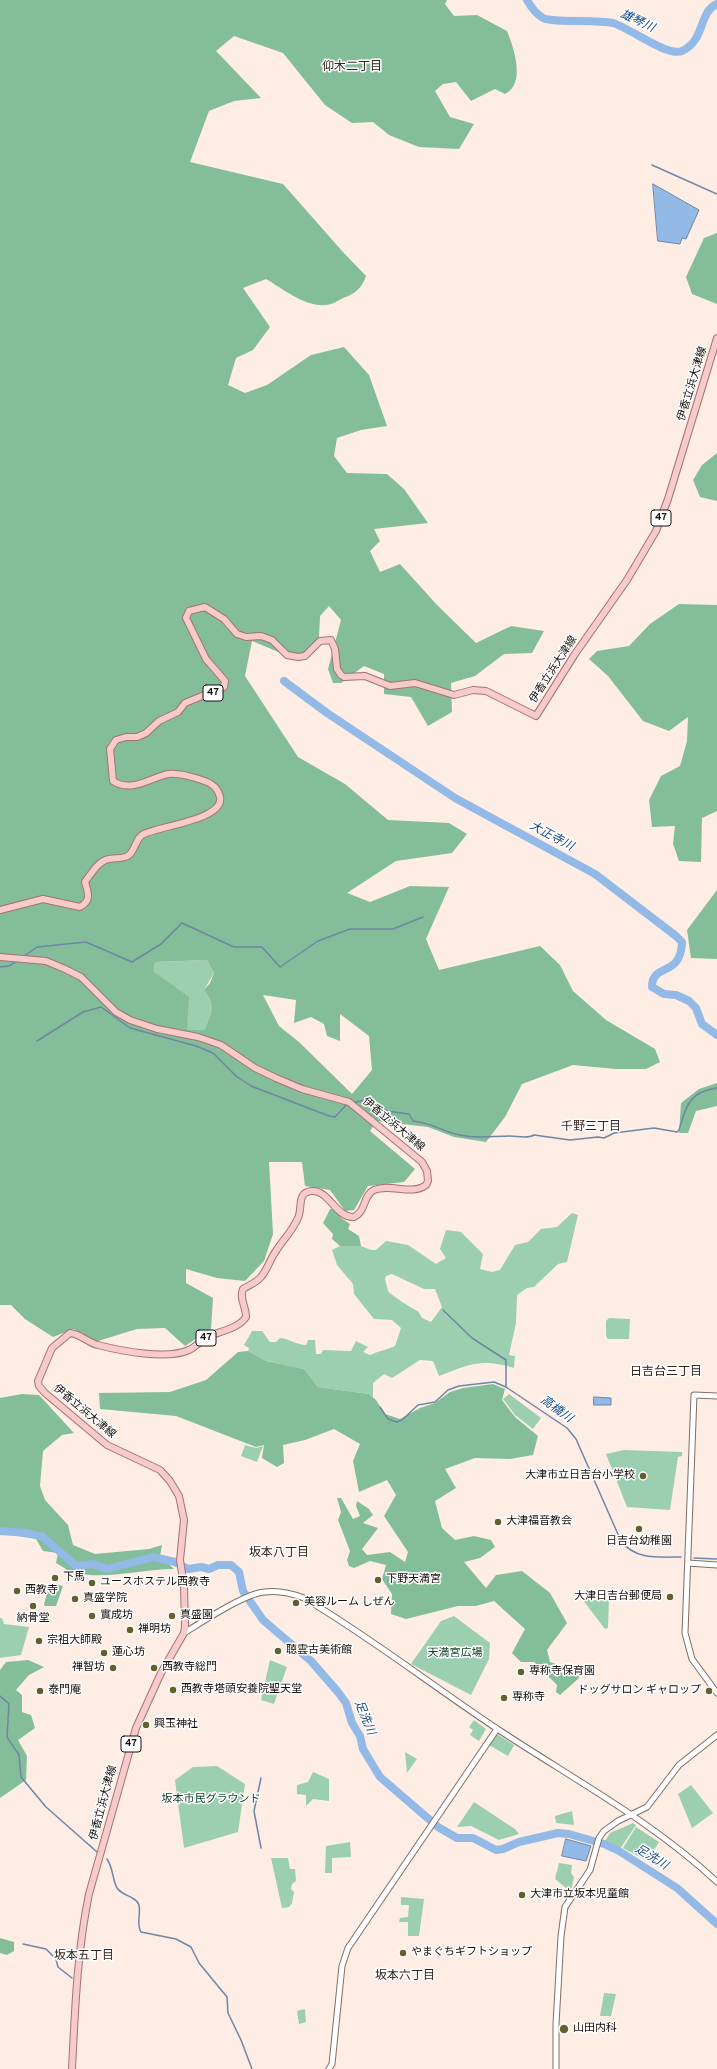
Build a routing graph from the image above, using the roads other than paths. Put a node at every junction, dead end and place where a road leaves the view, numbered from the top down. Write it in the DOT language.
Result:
graph roads {
  1 [pos="717,338"];
  2 [pos="0,910"];
  3 [pos="0,957"];
  4 [pos="717,1396"];
  5 [pos="688,1564"];
  6 [pos="717,1565"];
  7 [pos="184,1633"];
  8 [pos="717,1692"];
  9 [pos="497,1729"];
  10 [pos="717,1734"];
  11 [pos="632,1815"];
  12 [pos="717,1882"];
  13 [pos="72,2069"];
  14 [pos="329,2069"];
  15 [pos="556,2069"];
  1 -- 2 [label="main road, 伊香立浜大津線 / 47"];
  3 -- 7 [label="main road, 伊香立浜大津線 / 47"];
  4 -- 5 [label="street"];
  5 -- 6 [label="street"];
  5 -- 8 [label="street"];
  7 -- 9 [label="street"];
  7 -- 13 [label="main road, 伊香立浜大津線 / 47"];
  9 -- 11 [label="street"];
  9 -- 14 [label="street"];
  10 -- 11 [label="street"];
  11 -- 12 [label="street"];
  11 -- 15 [label="street"];
}
